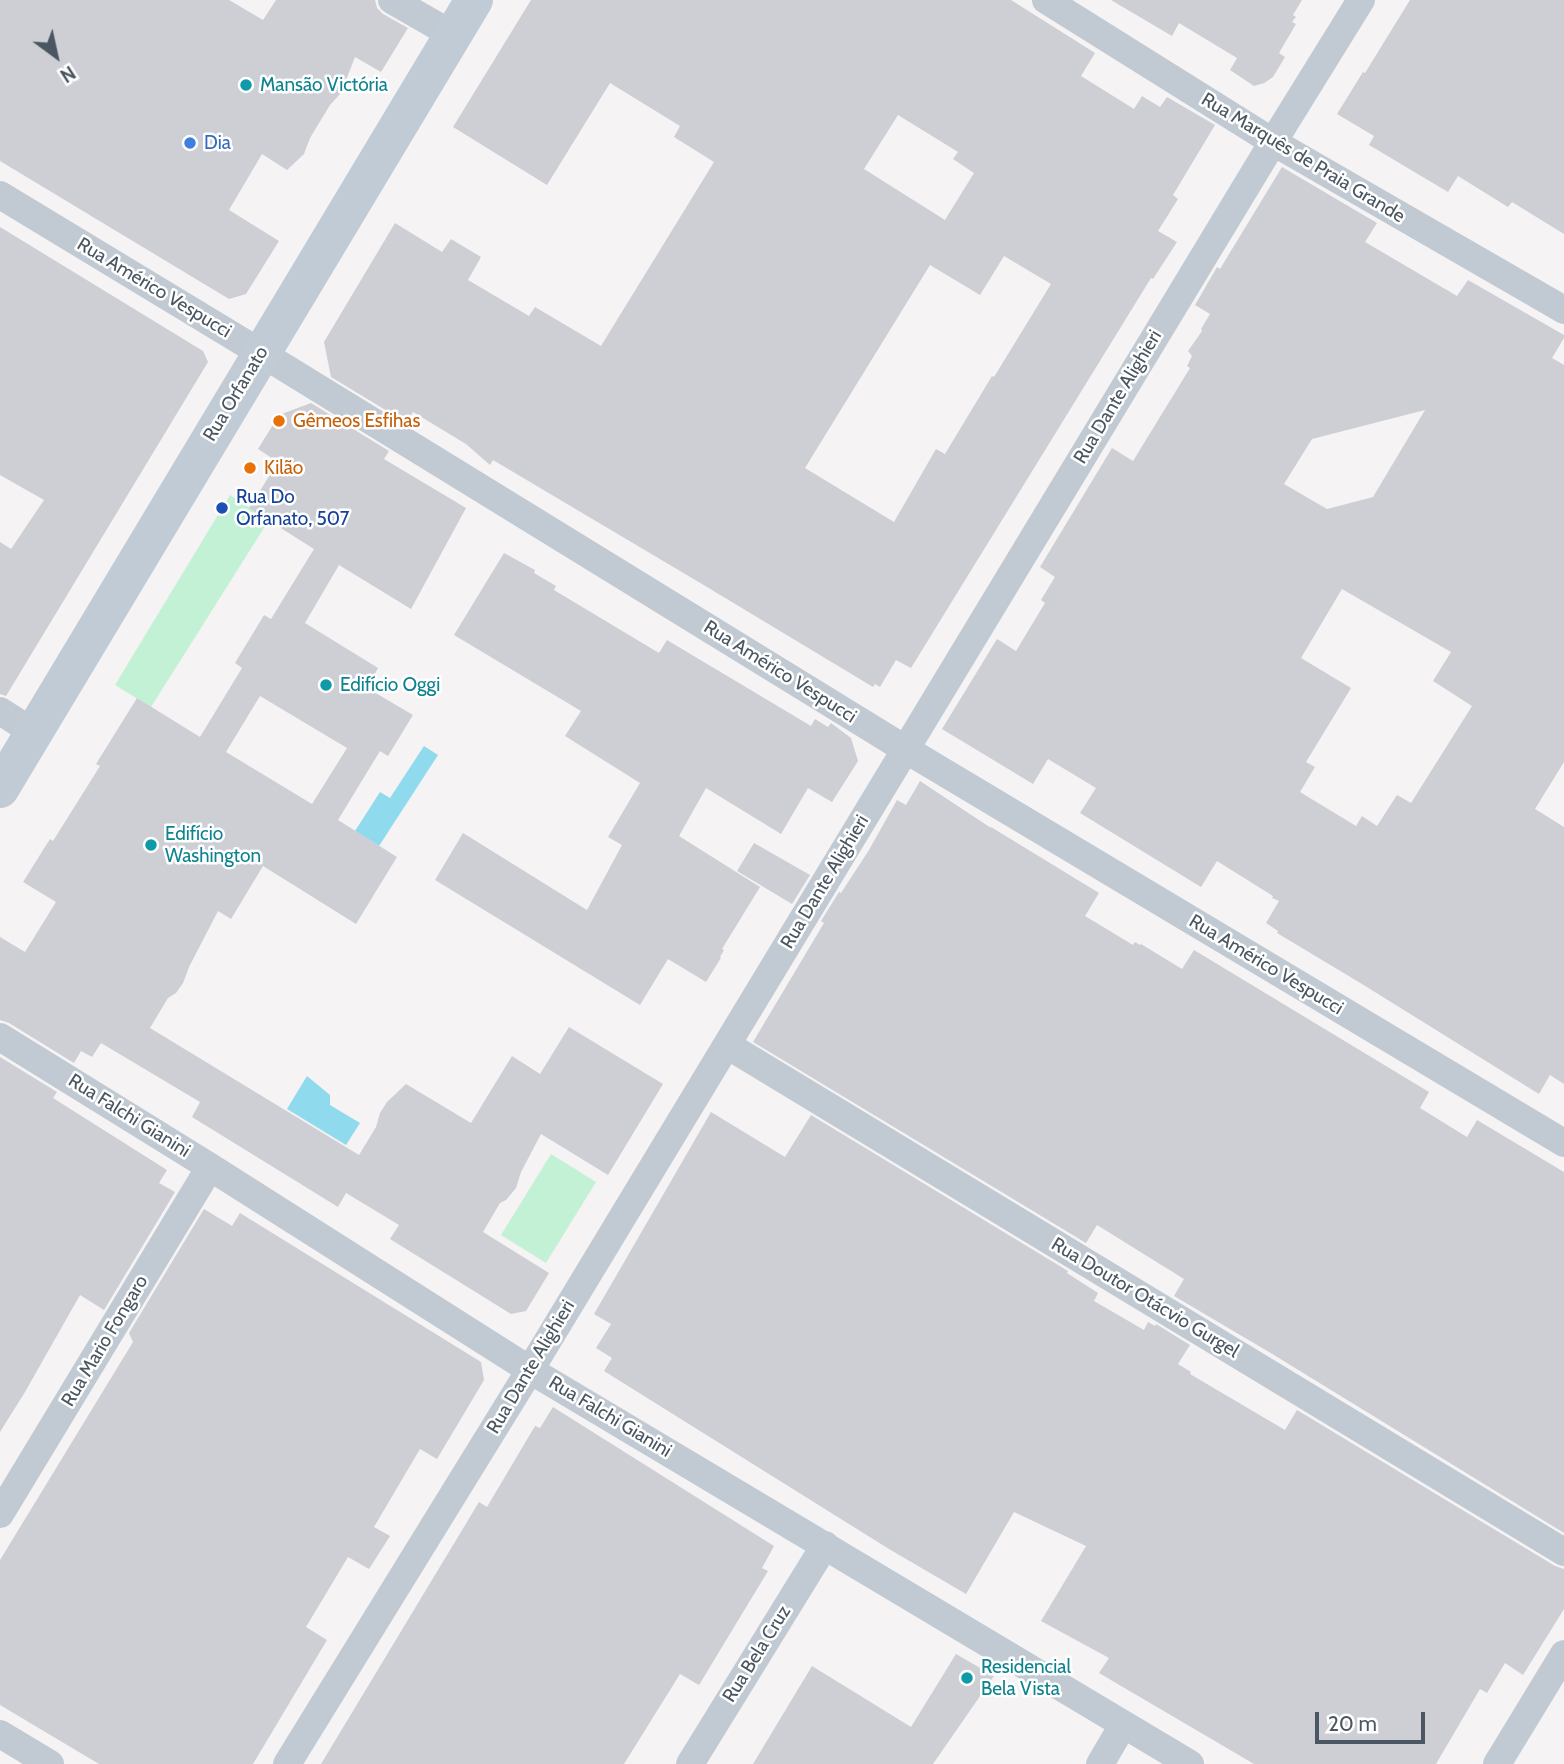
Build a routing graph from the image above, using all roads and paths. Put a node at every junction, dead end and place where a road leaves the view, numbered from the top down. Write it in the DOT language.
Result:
graph roads {
  1 [pos="392,0"];
  2 [pos="474,0"];
  3 [pos="1046,0"];
  4 [pos="1361,0"];
  5 [pos="453,35"];
  6 [pos="1273,142"];
  7 [pos="0,195"];
  8 [pos="1564,310"];
  9 [pos="261,353"];
  10 [pos="0,711"];
  11 [pos="33,732"];
  12 [pos="905,749"];
  13 [pos="0,789"];
  14 [pos="0,1037"];
  15 [pos="727,1045"];
  16 [pos="1564,1143"];
  17 [pos="210,1167"];
  18 [pos="530,1370"];
  19 [pos="0,1514"];
  20 [pos="825,1545"];
  21 [pos="1564,1552"];
  22 [pos="1564,1654"];
  23 [pos="1123,1725"];
  24 [pos="0,1734"];
  25 [pos="50,1764"];
  26 [pos="287,1764"];
  27 [pos="690,1764"];
  28 [pos="1100,1764"];
  29 [pos="1190,1764"];
  30 [pos="1497,1764"];
  1 -- 5 [label="street"];
  2 -- 5 [label="main road, Rua Orfanato"];
  3 -- 6 [label="street, Rua Marquês de Praia Grande"];
  4 -- 6 [label="street, Rua Dante Alighieri"];
  5 -- 9 [label="main road, Rua Orfanato"];
  6 -- 8 [label="street, Rua Marquês de Praia Grande"];
  6 -- 12 [label="street, Rua Dante Alighieri"];
  7 -- 9 [label="street, Rua Américo Vespucci"];
  9 -- 11 [label="main road, Rua Orfanato"];
  9 -- 12 [label="street, Rua Américo Vespucci"];
  10 -- 11 [label="street"];
  11 -- 13 [label="main road, Rua Orfanato"];
  12 -- 15 [label="street, Rua Dante Alighieri"];
  12 -- 16 [label="street, Rua Américo Vespucci"];
  14 -- 17 [label="street, Rua Falchi Gianini"];
  15 -- 18 [label="street, Rua Dante Alighieri"];
  15 -- 21 [label="street, Rua Doutor Otácvio Gurgel"];
  17 -- 18 [label="street, Rua Falchi Gianini"];
  17 -- 19 [label="street, Rua Mario Fongaro"];
  18 -- 20 [label="street, Rua Falchi Gianini"];
  18 -- 26 [label="street, Rua Dante Alighieri"];
  20 -- 23 [label="street, Rua Falchi Gianini"];
  20 -- 27 [label="street, Rua Bela Cruz"];
  22 -- 30 [label="street"];
  23 -- 28 [label="street"];
  23 -- 29 [label="street, Rua Falchi Gianini"];
  24 -- 25 [label="street"];
}
